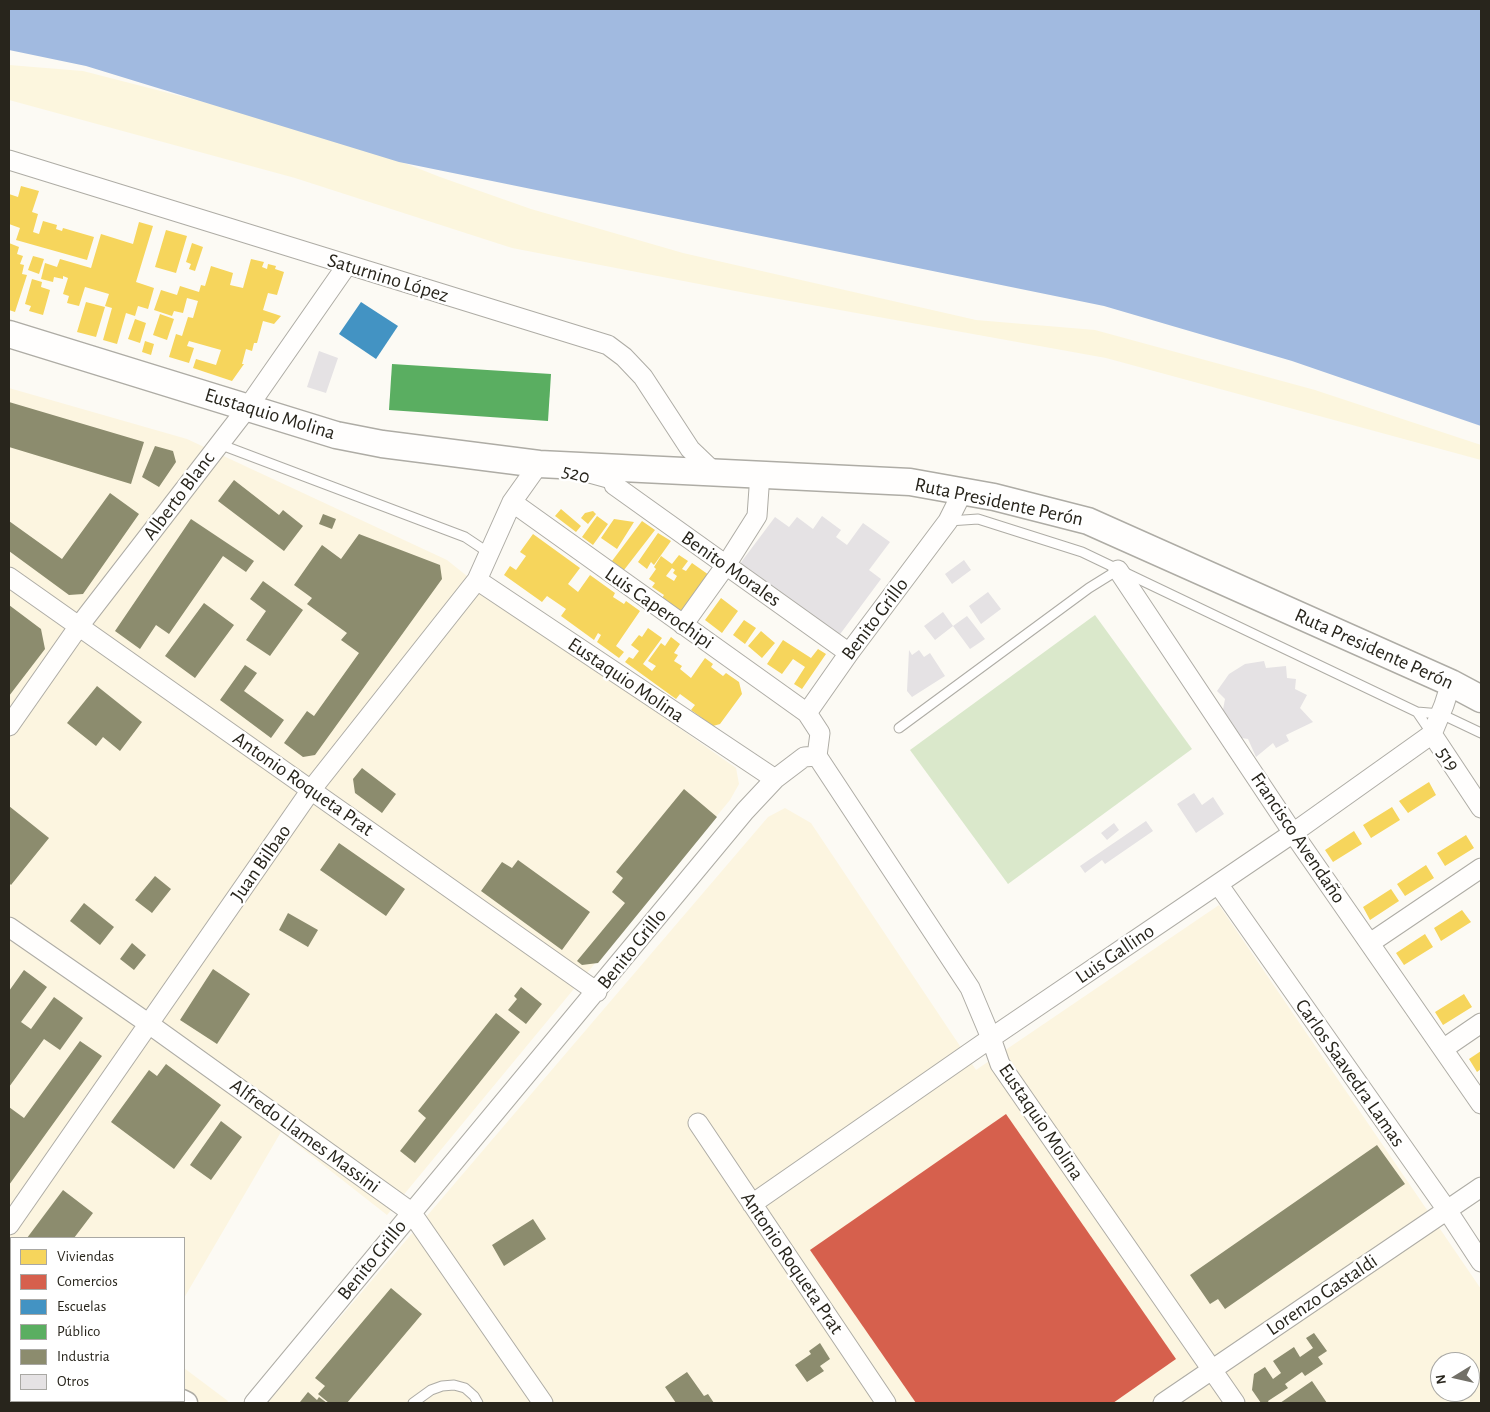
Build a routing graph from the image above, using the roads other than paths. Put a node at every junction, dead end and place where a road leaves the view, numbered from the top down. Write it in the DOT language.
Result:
graph roads {
  1 [pos="9,160"];
  2 [pos="347,265"];
  3 [pos="9,334"];
  4 [pos="248,407"];
  5 [pos="218,444"];
  6 [pos="539,464"];
  7 [pos="714,472"];
  8 [pos="760,474"];
  9 [pos="614,485"];
  10 [pos="963,491"];
  11 [pos="512,502"];
  12 [pos="948,522"];
  13 [pos="489,553"];
  14 [pos="726,565"];
  15 [pos="1118,570"];
  16 [pos="9,577"];
  17 [pos="477,580"];
  18 [pos="684,625"];
  19 [pos="79,626"];
  20 [pos="849,653"];
  21 [pos="1451,683"];
  22 [pos="1481,699"];
  23 [pos="1417,712"];
  24 [pos="807,713"];
  25 [pos="1440,714"];
  26 [pos="9,726"];
  27 [pos="899,728"];
  28 [pos="1481,733"];
  29 [pos="1432,734"];
  30 [pos="817,756"];
  31 [pos="775,779"];
  32 [pos="311,790"];
  33 [pos="1481,808"];
  34 [pos="1293,833"];
  35 [pos="1481,868"];
  36 [pos="1218,884"];
  37 [pos="9,927"];
  38 [pos="1370,943"];
  39 [pos="596,992"];
  40 [pos="1481,1023"];
  41 [pos="149,1024"];
  42 [pos="991,1038"];
  43 [pos="1443,1049"];
  44 [pos="1481,1104"];
  45 [pos="698,1123"];
  46 [pos="1481,1187"];
  47 [pos="752,1204"];
  48 [pos="1447,1210"];
  49 [pos="411,1212"];
  50 [pos="9,1225"];
  51 [pos="1481,1262"];
  52 [pos="1212,1370"];
  53 [pos="254,1403"];
  54 [pos="413,1403"];
  55 [pos="478,1403"];
  56 [pos="543,1403"];
  57 [pos="886,1403"];
  58 [pos="1163,1403"];
  59 [pos="1235,1403"];
  1 -- 2 [label="street, Saturnino López"];
  2 -- 4 [label="street, Alberto Blanc"];
  2 -- 7 [label="street, Saturnino López"];
  3 -- 4 [label="main road, Eustaquio Molina"];
  4 -- 5 [label="street, Alberto Blanc"];
  4 -- 6 [label="main road, Eustaquio Molina"];
  5 -- 13 [label="lane"];
  5 -- 19 [label="street, Alberto Blanc"];
  6 -- 7 [label="main road, Ruta Presidente Perón"];
  6 -- 9 [label="lane, 520"];
  6 -- 11 [label="street, Juan Bilbao"];
  7 -- 8 [label="main road, Ruta Presidente Perón"];
  8 -- 10 [label="main road, Ruta Presidente Perón"];
  8 -- 14 [label="street"];
  9 -- 14 [label="street, Benito Morales"];
  10 -- 12 [label="street, Benito Grillo"];
  10 -- 21 [label="main road, Ruta Presidente Perón"];
  11 -- 13 [label="street, Juan Bilbao"];
  11 -- 18 [label="street, Luis Caperochipi"];
  12 -- 15 [label="lane"];
  12 -- 20 [label="street, Benito Grillo"];
  13 -- 17 [label="street, Juan Bilbao"];
  14 -- 18 [label="street"];
  14 -- 20 [label="street, Benito Morales"];
  15 -- 23 [label="lane"];
  15 -- 27 [label="lane"];
  15 -- 34 [label="street, Francisco Avendaño"];
  16 -- 19 [label="street, Antonio Roqueta Prat"];
  17 -- 31 [label="street, Eustaquio Molina"];
  17 -- 32 [label="street, Juan Bilbao"];
  18 -- 24 [label="street, Luis Caperochipi"];
  19 -- 26 [label="street, Alberto Blanc"];
  19 -- 32 [label="street, Antonio Roqueta Prat"];
  20 -- 24 [label="street, Benito Grillo"];
  21 -- 22 [label="main road, Ruta Presidente Perón"];
  21 -- 25 [label="street"];
  23 -- 25 [label="lane"];
  23 -- 29 [label="lane"];
  24 -- 30 [label="street"];
  25 -- 28 [label="lane"];
  25 -- 29 [label="street"];
  29 -- 33 [label="street, 519"];
  29 -- 34 [label="street, Luis Gallino"];
  30 -- 31 [label="street, Benito Grillo"];
  30 -- 42 [label="street, Eustaquio Molina"];
  31 -- 39 [label="street, Benito Grillo"];
  32 -- 39 [label="street, Antonio Roqueta Prat"];
  32 -- 41 [label="street, Juan Bilbao"];
  34 -- 36 [label="street, Luis Gallino"];
  34 -- 38 [label="street, Francisco Avendaño"];
  35 -- 38 [label="street"];
  36 -- 42 [label="street, Luis Gallino"];
  36 -- 48 [label="street, Carlos Saavedra Lamas"];
  37 -- 41 [label="street, Alfredo Llames Massini"];
  38 -- 43 [label="street, Francisco Avendaño"];
  39 -- 49 [label="street, Benito Grillo"];
  40 -- 43 [label="street"];
  41 -- 49 [label="street, Alfredo Llames Massini"];
  41 -- 50 [label="street, Juan Bilbao"];
  42 -- 47 [label="street, Luis Gallino"];
  42 -- 52 [label="street, Eustaquio Molina"];
  43 -- 44 [label="street, Francisco Avendaño"];
  45 -- 47 [label="street, Antonio Roqueta Prat"];
  46 -- 48 [label="street, Lorenzo Gastaldi"];
  47 -- 57 [label="street, Antonio Roqueta Prat"];
  48 -- 51 [label="street, Carlos Saavedra Lamas"];
  48 -- 52 [label="street, Lorenzo Gastaldi"];
  49 -- 53 [label="street, Benito Grillo"];
  49 -- 56 [label="street, Alfredo Llames Massini"];
  52 -- 58 [label="street, Lorenzo Gastaldi"];
  52 -- 59 [label="street, Eustaquio Molina"];
  54 -- 55 [label="lane"];
}
